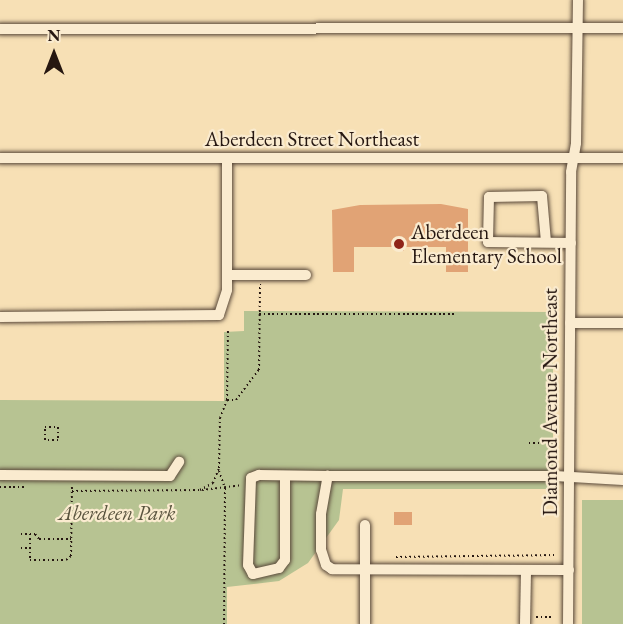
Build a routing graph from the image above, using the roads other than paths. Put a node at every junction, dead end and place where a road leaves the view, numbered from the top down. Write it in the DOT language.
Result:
graph roads {
  1 [pos="578,0"];
  2 [pos="578,28"];
  3 [pos="623,28"];
  4 [pos="0,29"];
  5 [pos="0,158"];
  6 [pos="227,158"];
  7 [pos="623,158"];
  8 [pos="573,159"];
  9 [pos="546,242"];
  10 [pos="571,243"];
  11 [pos="306,274"];
  12 [pos="227,275"];
  13 [pos="0,316"];
  14 [pos="570,323"];
  15 [pos="623,323"];
  16 [pos="179,462"];
  17 [pos="0,475"];
  18 [pos="285,476"];
  19 [pos="328,476"];
  20 [pos="569,478"];
  21 [pos="623,480"];
  22 [pos="365,525"];
  23 [pos="526,570"];
  24 [pos="568,570"];
  25 [pos="364,571"];
  26 [pos="525,620"];
  27 [pos="365,624"];
  28 [pos="568,624"];
  1 -- 2 [label="street, Diamond Avenue Northeast"];
  2 -- 3 [label="street"];
  2 -- 4 [label="street"];
  2 -- 8 [label="street, Diamond Avenue Northeast"];
  5 -- 6 [label="street, Aberdeen Street Northeast"];
  6 -- 8 [label="street, Aberdeen Street Northeast"];
  6 -- 12 [label="street"];
  7 -- 8 [label="street, Aberdeen Street Northeast"];
  8 -- 10 [label="street, Diamond Avenue Northeast"];
  9 -- 9 [label="street"];
  9 -- 10 [label="street"];
  10 -- 14 [label="street, Diamond Avenue Northeast"];
  11 -- 12 [label="street"];
  12 -- 13 [label="street"];
  14 -- 15 [label="street"];
  14 -- 20 [label="street, Diamond Avenue Northeast"];
  16 -- 17 [label="street"];
  18 -- 18 [label="street"];
  18 -- 19 [label="street"];
  19 -- 20 [label="street"];
  19 -- 25 [label="street"];
  20 -- 21 [label="street"];
  20 -- 24 [label="street, Diamond Avenue Northeast"];
  22 -- 25 [label="street"];
  23 -- 24 [label="street"];
  23 -- 25 [label="street"];
  23 -- 26 [label="street"];
  24 -- 28 [label="street, Diamond Avenue Northeast"];
  25 -- 27 [label="street"];
}
